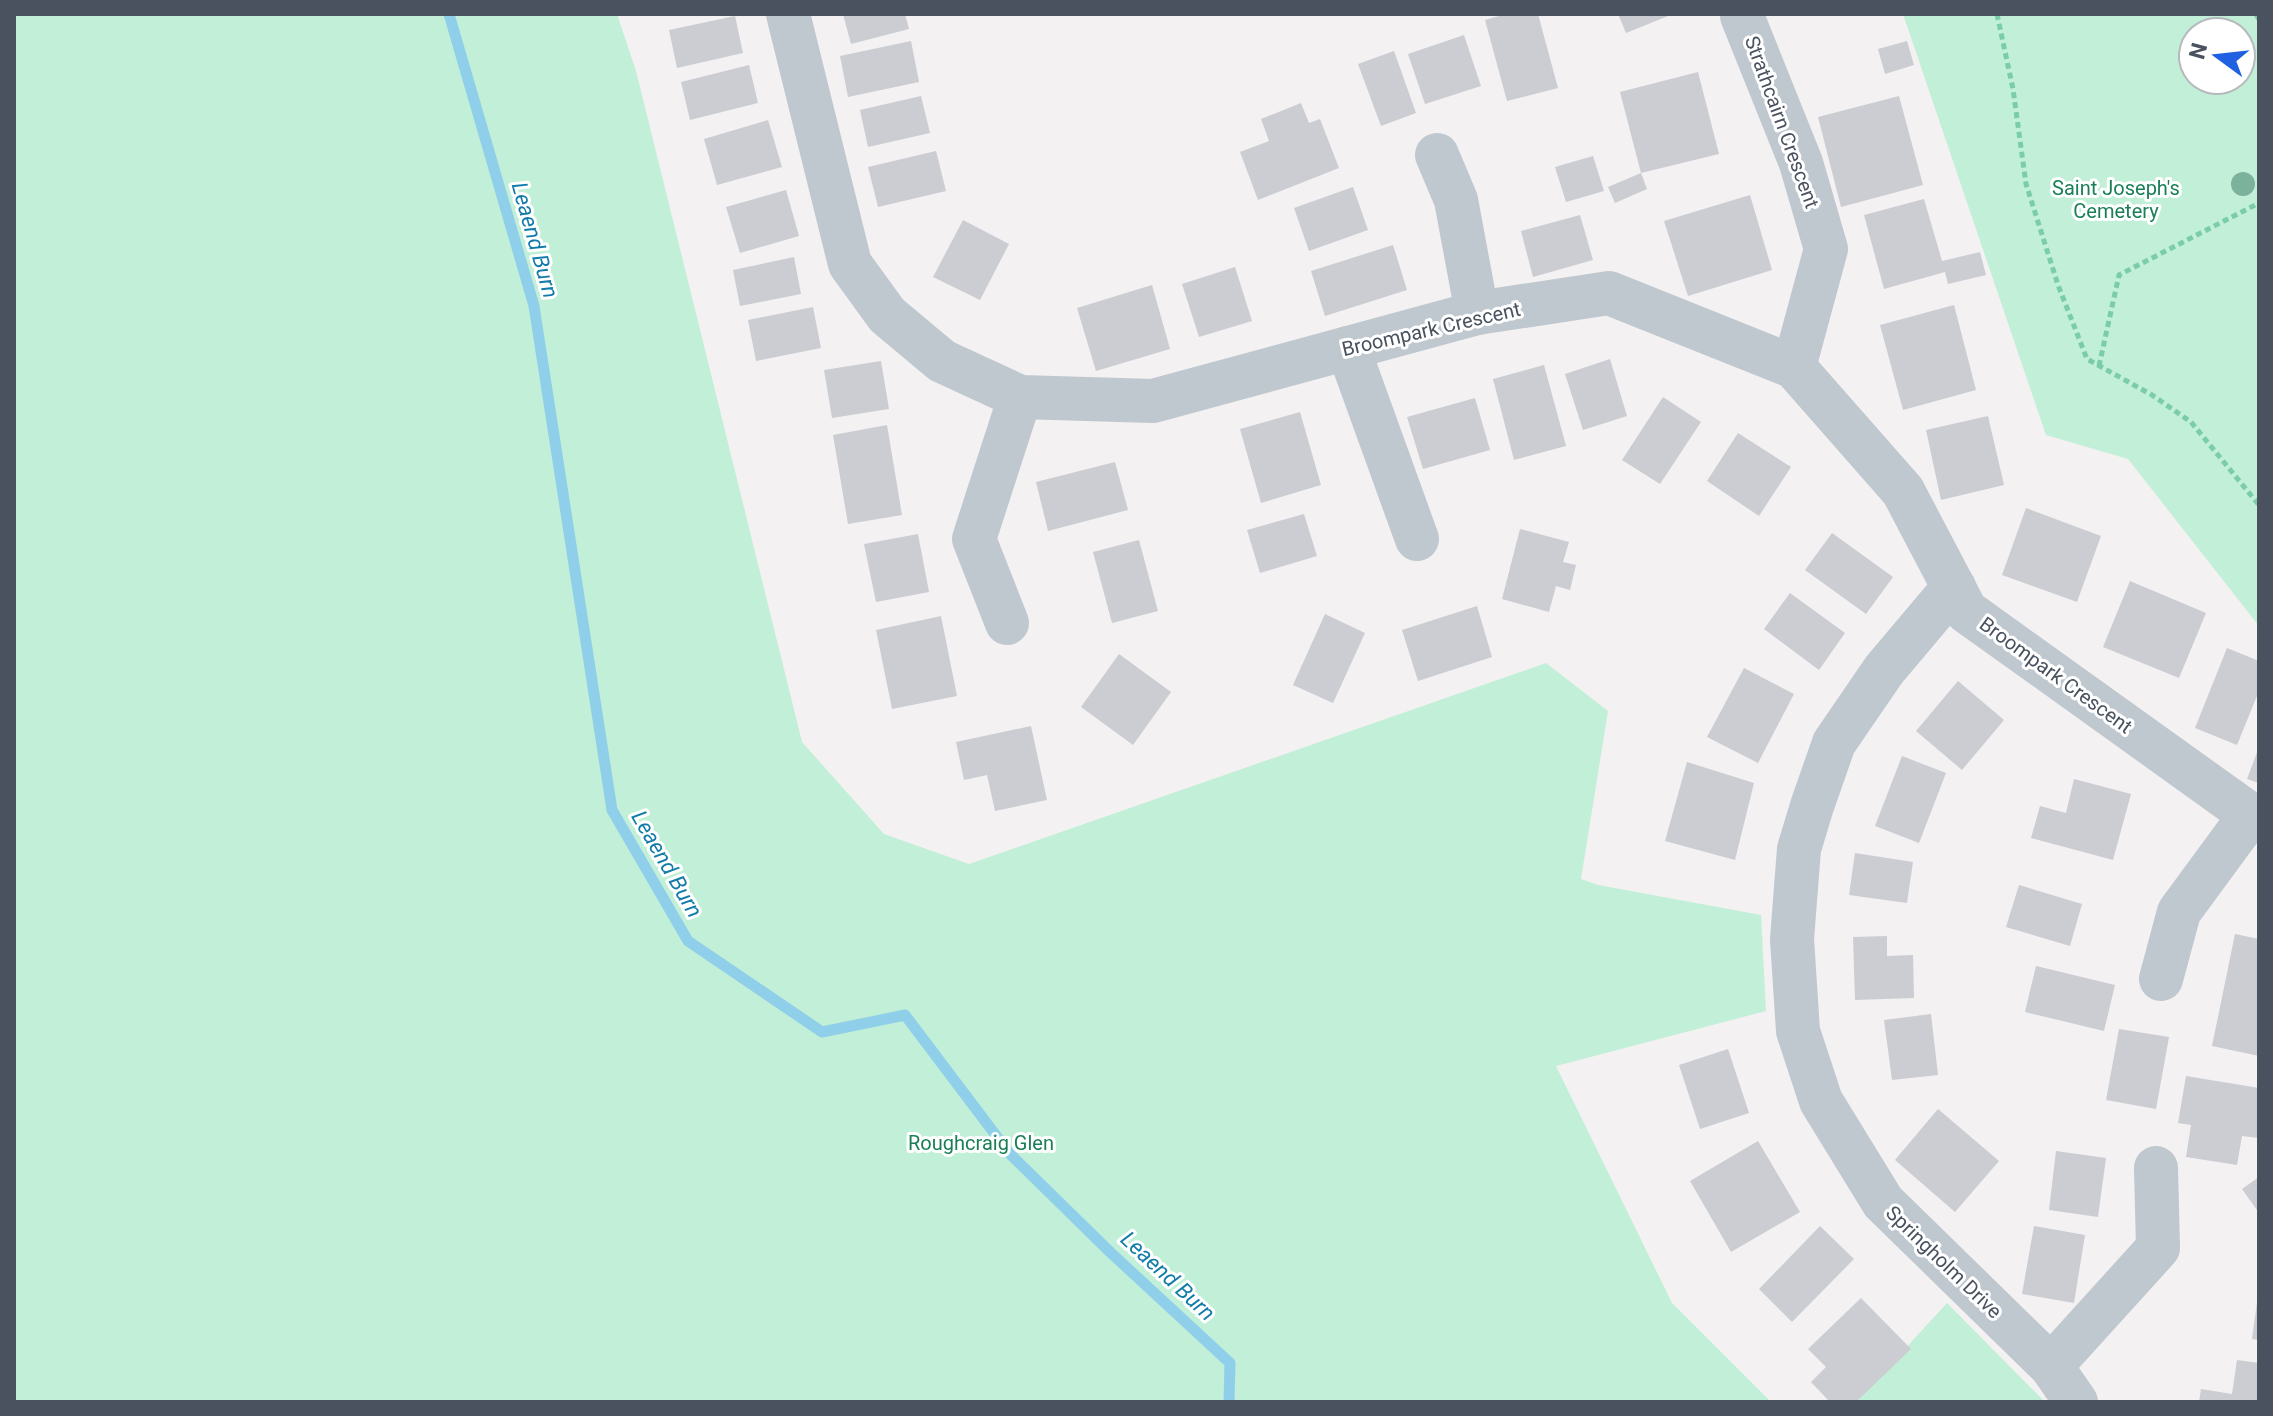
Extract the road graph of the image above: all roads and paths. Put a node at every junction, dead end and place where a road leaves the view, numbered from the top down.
1 (788, 14) edge
2 (1997, 14) edge
3 (2256, 14) edge
4 (1742, 16) dead end
5 (2259, 20) edge
6 (1437, 155) dead end
7 (2259, 203) edge
8 (1477, 313) junction
9 (1348, 348) junction
10 (2099, 366) junction
11 (1794, 367) junction
12 (1020, 397) junction
13 (2259, 505) edge
14 (1417, 539) dead end
15 (1954, 587) junction
16 (1007, 623) dead end
17 (2255, 817) edge
18 (2161, 979) dead end
19 (2156, 1168) dead end
20 (2051, 1366) junction
21 (2076, 1402) edge

1 - 12 street, Broompark Crescent
2 - 10 path
3 - 5 path
4 - 11 street, Strathcairn Crescent
6 - 8 street
7 - 10 path
8 - 9 street, Broompark Crescent
8 - 11 street, Broompark Crescent
9 - 12 street, Broompark Crescent
9 - 14 street
10 - 13 path
11 - 15 street, Broompark Crescent
12 - 16 street
15 - 17 street, Broompark Crescent
15 - 20 street, Springholm Drive
17 - 18 street
19 - 20 street
20 - 21 street, Springholm Drive

